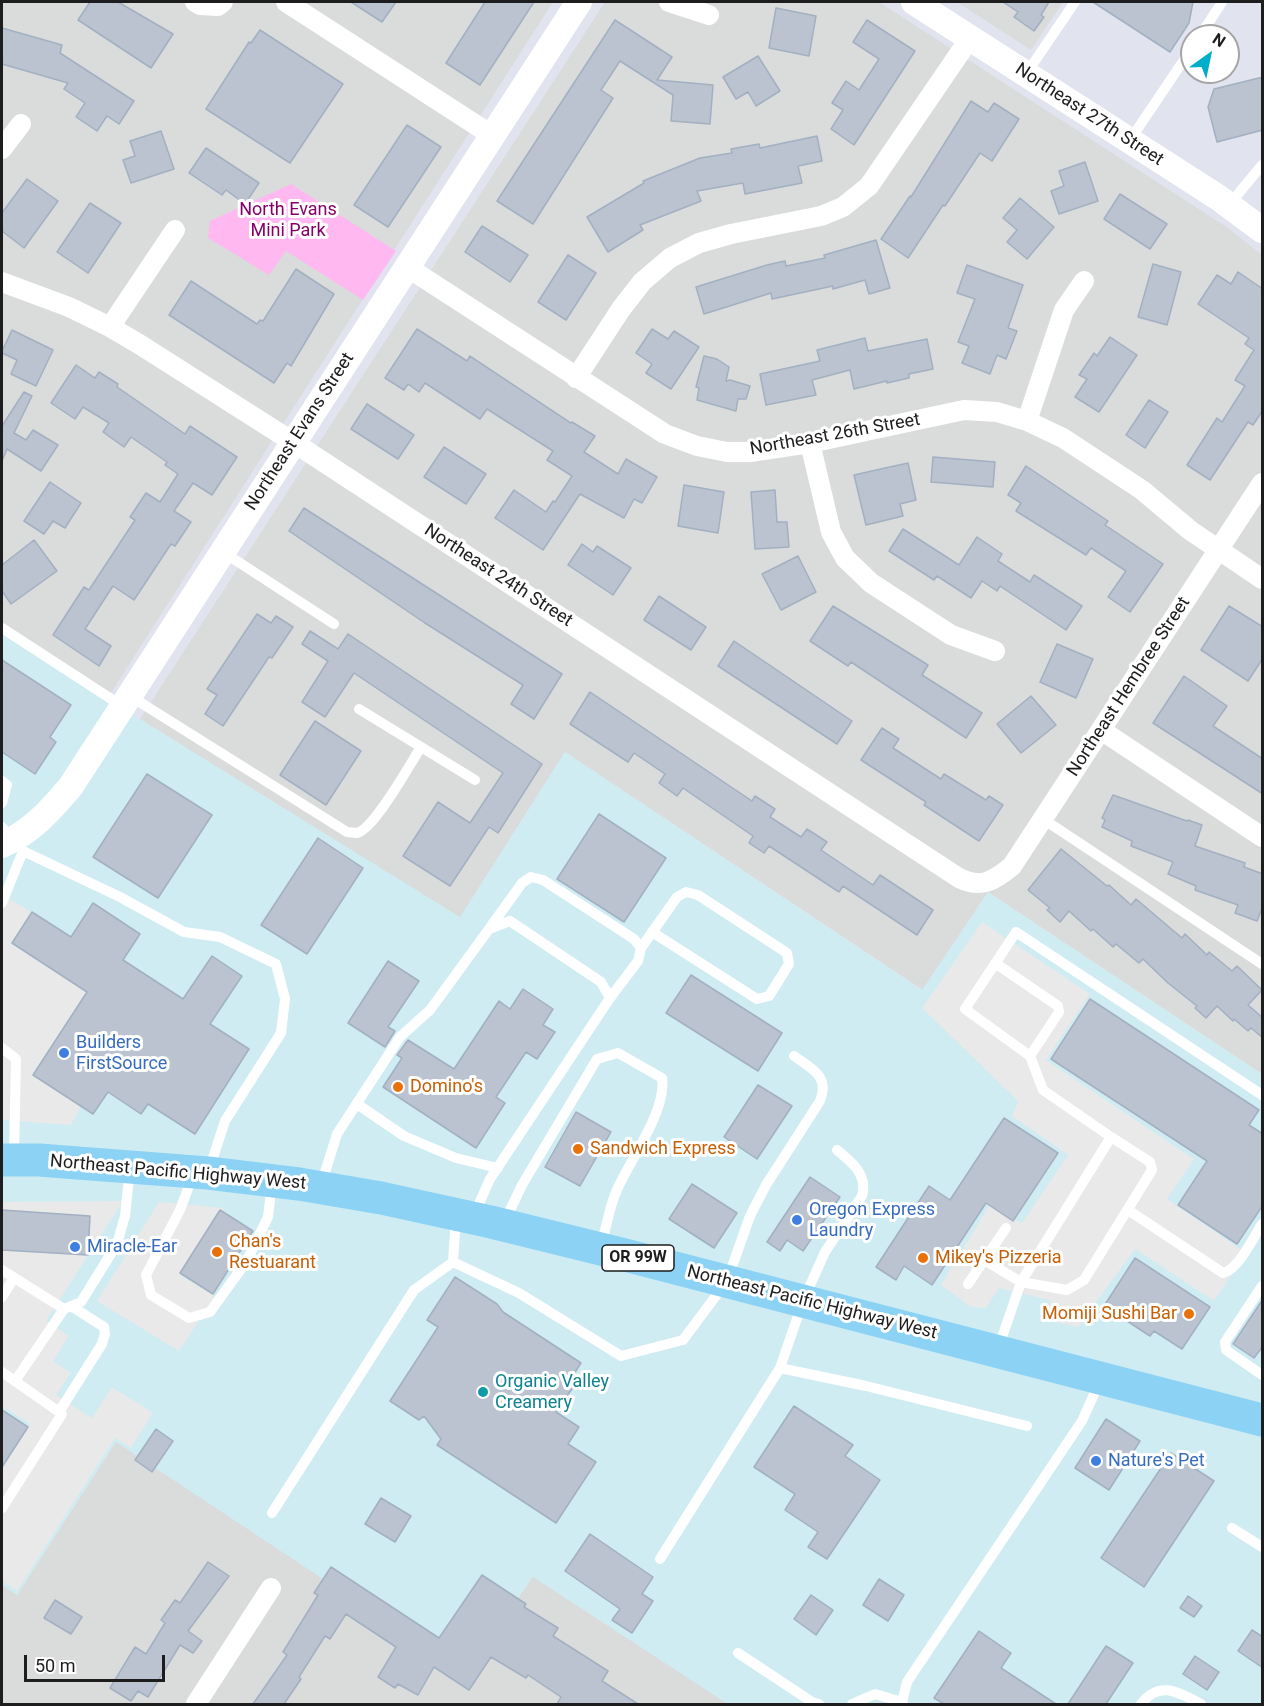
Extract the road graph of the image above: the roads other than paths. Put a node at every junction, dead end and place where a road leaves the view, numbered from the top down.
1 (195, 2) edge
2 (223, 2) edge
3 (286, 2) edge
4 (579, 2) edge
5 (669, 2) edge
6 (914, 2) edge
7 (1075, 2) edge
8 (1222, 2) edge
9 (710, 15) dead end
10 (1208, 24) edge
11 (970, 38) junction
12 (1180, 66) edge
13 (1026, 74) junction
14 (21, 124) dead end
15 (493, 136) junction
16 (1129, 141) junction
17 (2, 149) edge
18 (1263, 165) edge
19 (1229, 205) junction
20 (175, 230) dead end
21 (1263, 230) edge
22 (407, 267) junction
23 (1084, 281) dead end
24 (2, 282) edge
25 (110, 327) junction
26 (576, 378) junction
27 (1027, 421) junction
28 (293, 442) junction
29 (810, 443) junction
30 (1263, 483) edge
31 (1219, 550) junction
32 (222, 551) junction
33 (1263, 579) edge
34 (334, 624) dead end
35 (2, 628) edge
36 (995, 651) dead end
37 (126, 701) junction
38 (359, 709) dead end
39 (1101, 730) junction
40 (421, 747) junction
41 (475, 780) dead end
42 (2, 781) edge
43 (2, 803) edge
44 (1042, 819) junction
45 (1263, 837) edge
46 (10, 841) edge
47 (986, 882) joint
48 (2, 903) edge
49 (489, 929) junction
50 (652, 932) junction
51 (641, 948) junction
52 (995, 963) junction
53 (1263, 964) edge
54 (609, 998) junction
55 (2, 1048) edge
56 (794, 1056) dead end
57 (1030, 1056) junction
58 (1263, 1095) edge
59 (357, 1104) junction
60 (1111, 1137) junction
61 (837, 1150) dead end
62 (8, 1160) edge
63 (130, 1168) junction
64 (498, 1168) junction
65 (201, 1172) junction
66 (272, 1181) junction
67 (320, 1187) junction
68 (1128, 1210) junction
69 (477, 1219) junction
70 (1263, 1224) edge
71 (1006, 1228) dead end
72 (601, 1249) junction
73 (984, 1260) junction
74 (453, 1262) junction
75 (2, 1270) edge
76 (14, 1278) junction
77 (727, 1281) junction
78 (1021, 1282) junction
79 (968, 1284) dead end
80 (1263, 1286) edge
81 (2, 1297) edge
82 (803, 1301) junction
83 (67, 1307) junction
84 (998, 1351) junction
85 (780, 1368) junction
86 (2, 1372) edge
87 (1263, 1374) edge
88 (1101, 1378) junction
89 (15, 1381) junction
90 (59, 1412) junction
91 (1263, 1420) edge
92 (1027, 1426) dead end
93 (2, 1508) edge
94 (272, 1513) dead end
95 (1232, 1528) dead end
96 (1263, 1547) edge
97 (660, 1559) dead end
98 (271, 1588) dead end
99 (738, 1653) dead end
100 (903, 1703) edge
101 (195, 1704) edge
102 (819, 1704) edge
103 (852, 1704) edge
104 (1141, 1704) edge
105 (1201, 1704) edge

1 - 2 street
3 - 15 street
4 - 15 street, Northeast Evans Street
5 - 9 street
6 - 11 street, Northeast 27th Street
7 - 13 lane
8 - 10 lane
11 - 13 street, Northeast 27th Street
11 - 26 street
12 - 16 lane
13 - 16 street, Northeast 27th Street
14 - 17 street
15 - 22 street, Northeast Evans Street
16 - 19 street, Northeast 27th Street
18 - 19 lane
19 - 21 street, Northeast 27th Street
20 - 25 street
22 - 26 street, Northeast 26th Street
22 - 28 street, Northeast Evans Street
23 - 27 street
24 - 25 street, Northeast 24th Street
25 - 28 street, Northeast 24th Street
26 - 29 street, Northeast 26th Street
27 - 29 street, Northeast 26th Street
27 - 31 street, Northeast 26th Street
28 - 32 street, Northeast Evans Street
28 - 47 street, Northeast 24th Street
29 - 36 street
30 - 31 street, Northeast Hembree Street
31 - 33 street, Northeast 26th Street
31 - 39 street, Northeast Hembree Street
32 - 34 lane
32 - 37 street, Northeast Evans Street
35 - 37 lane
37 - 40 lane
37 - 46 street, Northeast Evans Street
38 - 40 lane
39 - 44 street, Northeast Hembree Street
39 - 45 street
40 - 41 lane
42 - 43 lane
44 - 47 street, Northeast Hembree Street
44 - 53 lane
46 - 48 lane
46 - 65 lane
49 - 51 lane
49 - 54 lane
49 - 59 lane
50 - 50 lane
50 - 51 lane
51 - 54 lane
52 - 57 lane
52 - 57 lane
52 - 58 lane
54 - 64 lane
55 - 62 lane
56 - 77 lane
57 - 60 lane
59 - 64 lane
59 - 67 lane
60 - 68 lane
60 - 78 lane
61 - 82 lane
62 - 63 highway, Northeast Pacific Highway West / OR 99W
63 - 65 highway, Northeast Pacific Highway West / OR 99W
63 - 83 lane
64 - 69 lane
65 - 66 highway, Northeast Pacific Highway West / OR 99W
65 - 66 lane
66 - 67 highway, Northeast Pacific Highway West / OR 99W
67 - 69 highway, Northeast Pacific Highway West / OR 99W
68 - 70 lane
68 - 78 lane
69 - 72 highway, Northeast Pacific Highway West / OR 99W
69 - 72 lane
69 - 74 lane
71 - 73 lane
72 - 77 highway, Northeast Pacific Highway West / OR 99W
73 - 78 lane
73 - 79 lane
74 - 77 lane
74 - 94 lane
75 - 76 lane
76 - 81 lane
76 - 83 lane
77 - 82 highway, Northeast Pacific Highway West / OR 99W
78 - 84 lane
80 - 87 lane
82 - 84 highway, Northeast Pacific Highway West / OR 99W
82 - 85 lane
83 - 89 lane
83 - 90 lane
84 - 88 highway, Northeast Pacific Highway West / OR 99W
85 - 92 lane
85 - 97 lane
86 - 89 lane
88 - 91 highway, Northeast Pacific Highway West / OR 99W
88 - 100 lane
89 - 90 lane
90 - 93 lane
95 - 96 lane
98 - 101 street
99 - 102 lane
100 - 103 lane
104 - 105 lane

